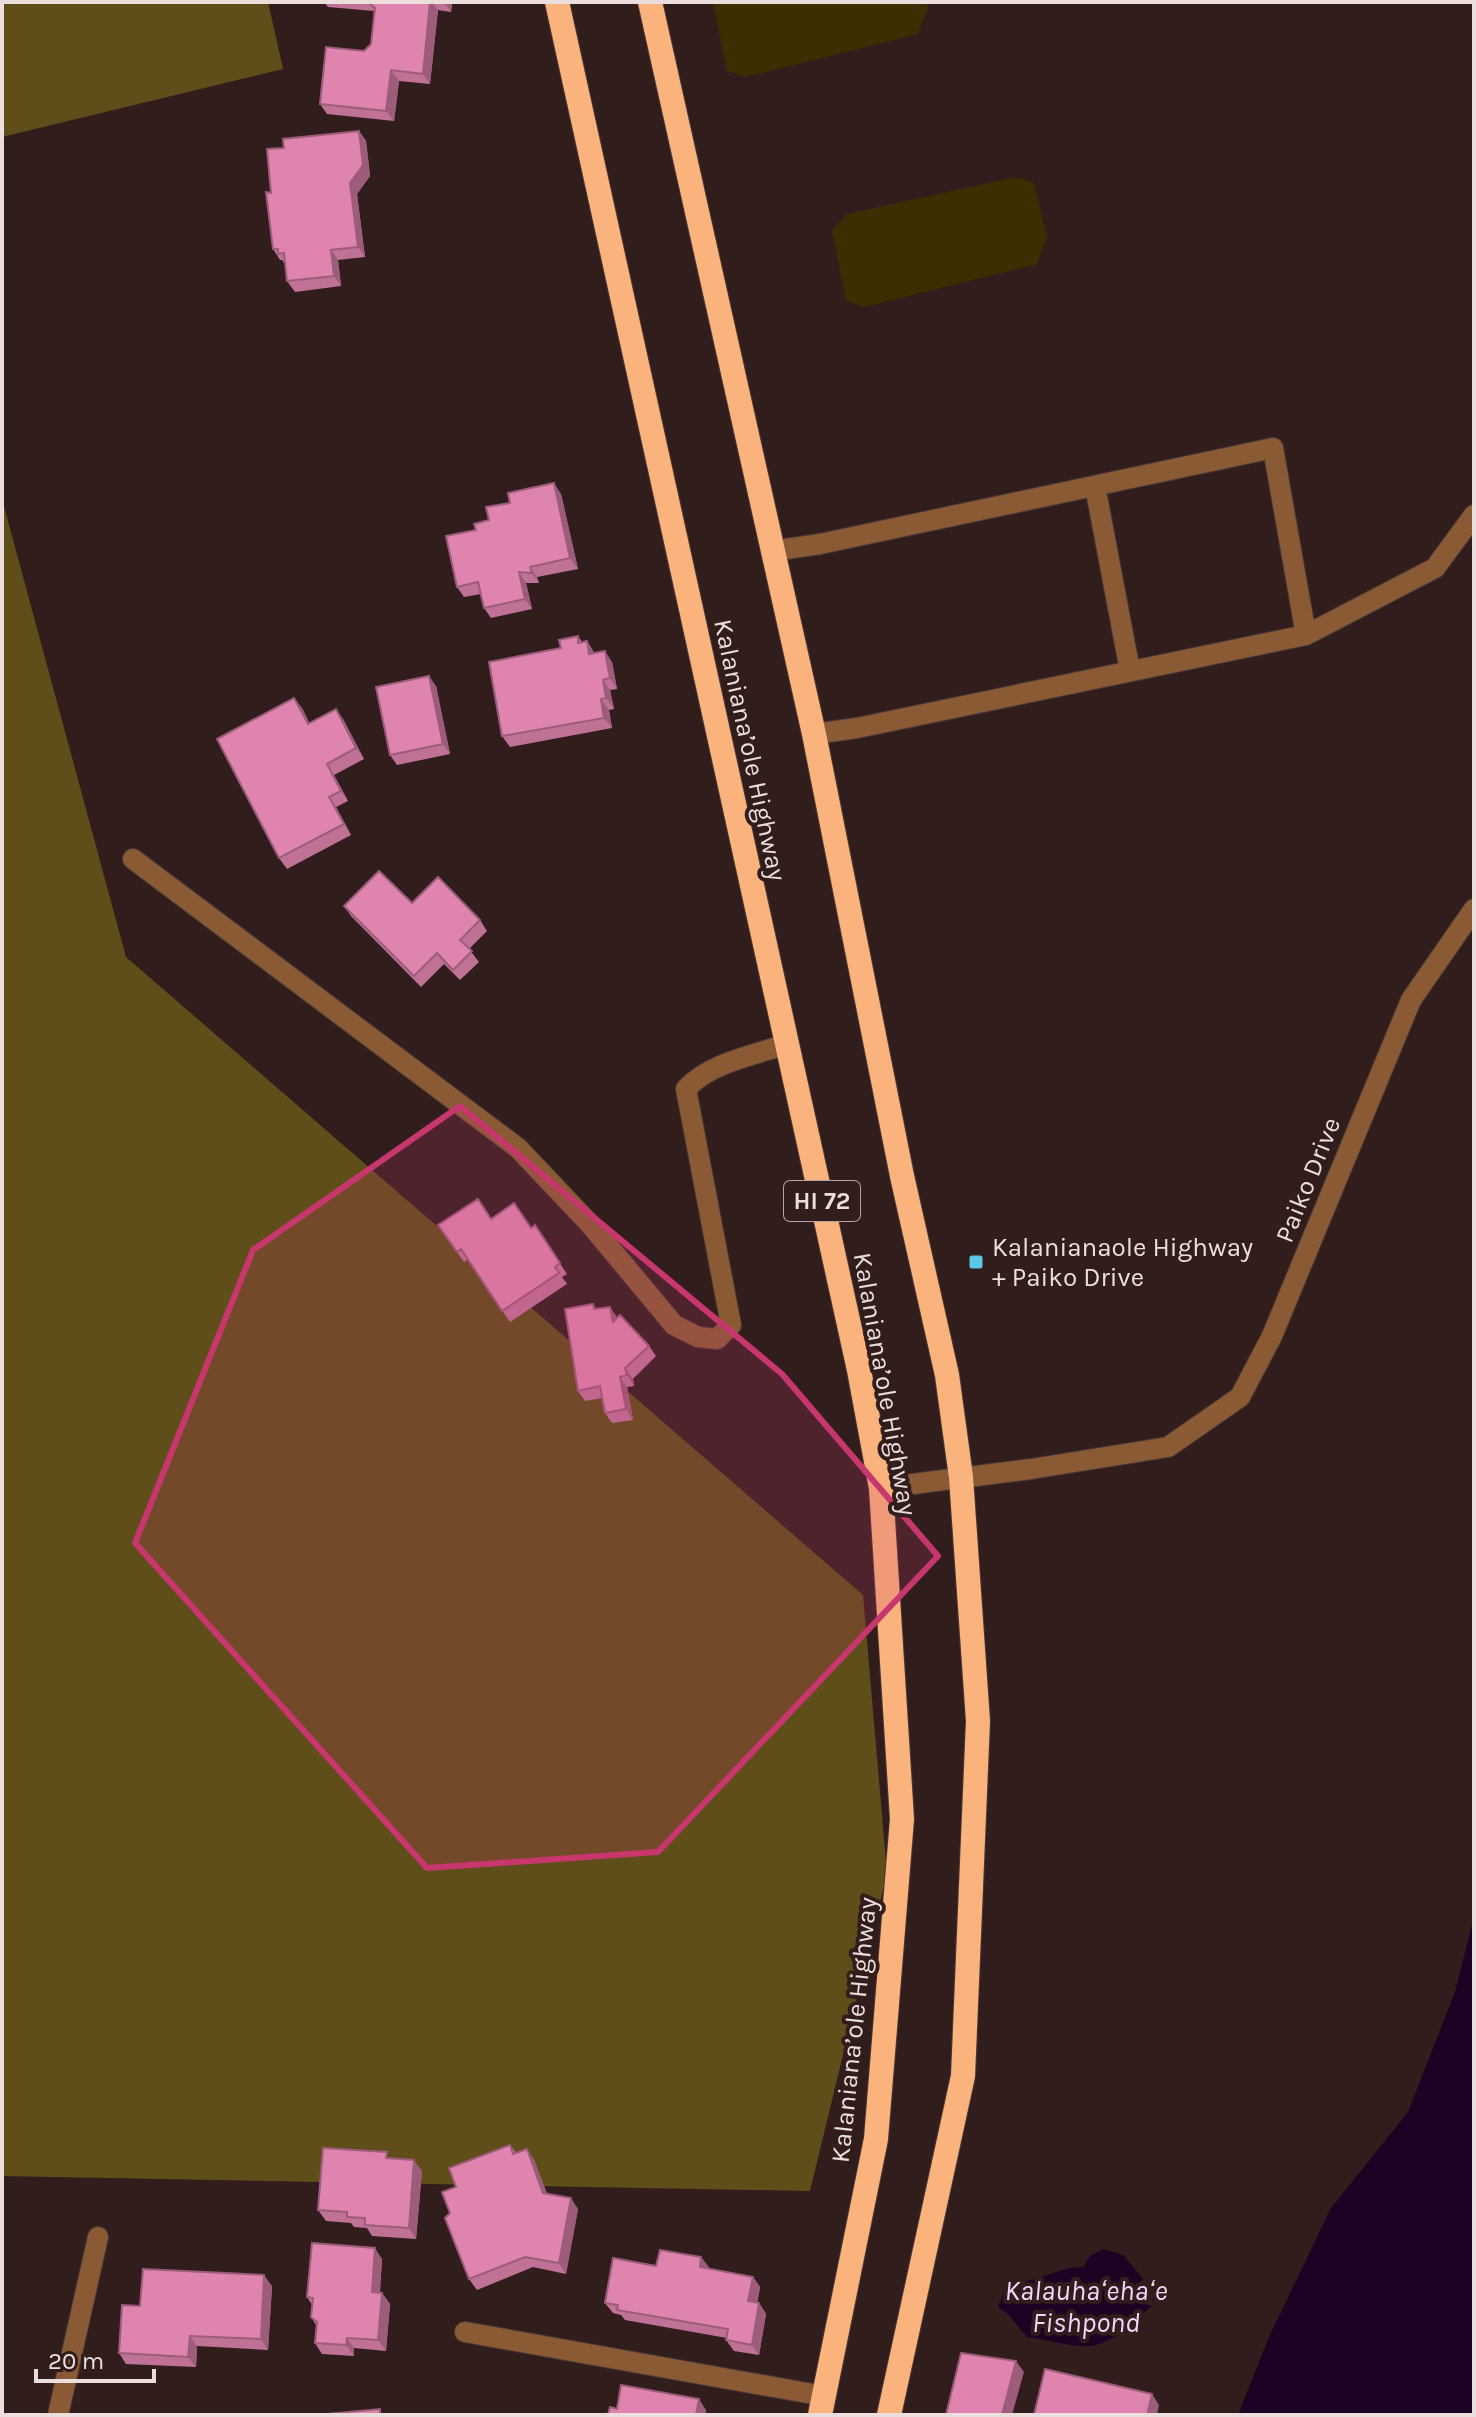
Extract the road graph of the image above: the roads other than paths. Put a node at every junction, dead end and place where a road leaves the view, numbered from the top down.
1 (557, 2) edge
2 (650, 2) edge
3 (1095, 486) junction
4 (1474, 515) edge
5 (772, 551) junction
6 (1306, 635) junction
7 (1130, 671) junction
8 (814, 734) junction
9 (133, 859) dead end
10 (1474, 909) edge
11 (787, 1044) junction
12 (961, 1477) junction
13 (881, 1488) junction
14 (98, 2237) dead end
15 (465, 2332) dead end
16 (822, 2406) edge
17 (58, 2415) edge
18 (889, 2415) edge

1 - 11 highway, Kalaniana’ole Highway / HI 72
2 - 5 highway
3 - 5 street
3 - 6 street
3 - 7 street
4 - 6 street
5 - 8 highway
6 - 7 street
7 - 8 street
8 - 12 highway
9 - 11 street
10 - 12 street, Paiko Drive
11 - 13 highway, Kalaniana’ole Highway / HI 72
12 - 13 street, Paiko Drive
12 - 18 highway
13 - 16 highway, Kalaniana’ole Highway / HI 72
14 - 17 street
15 - 16 street

